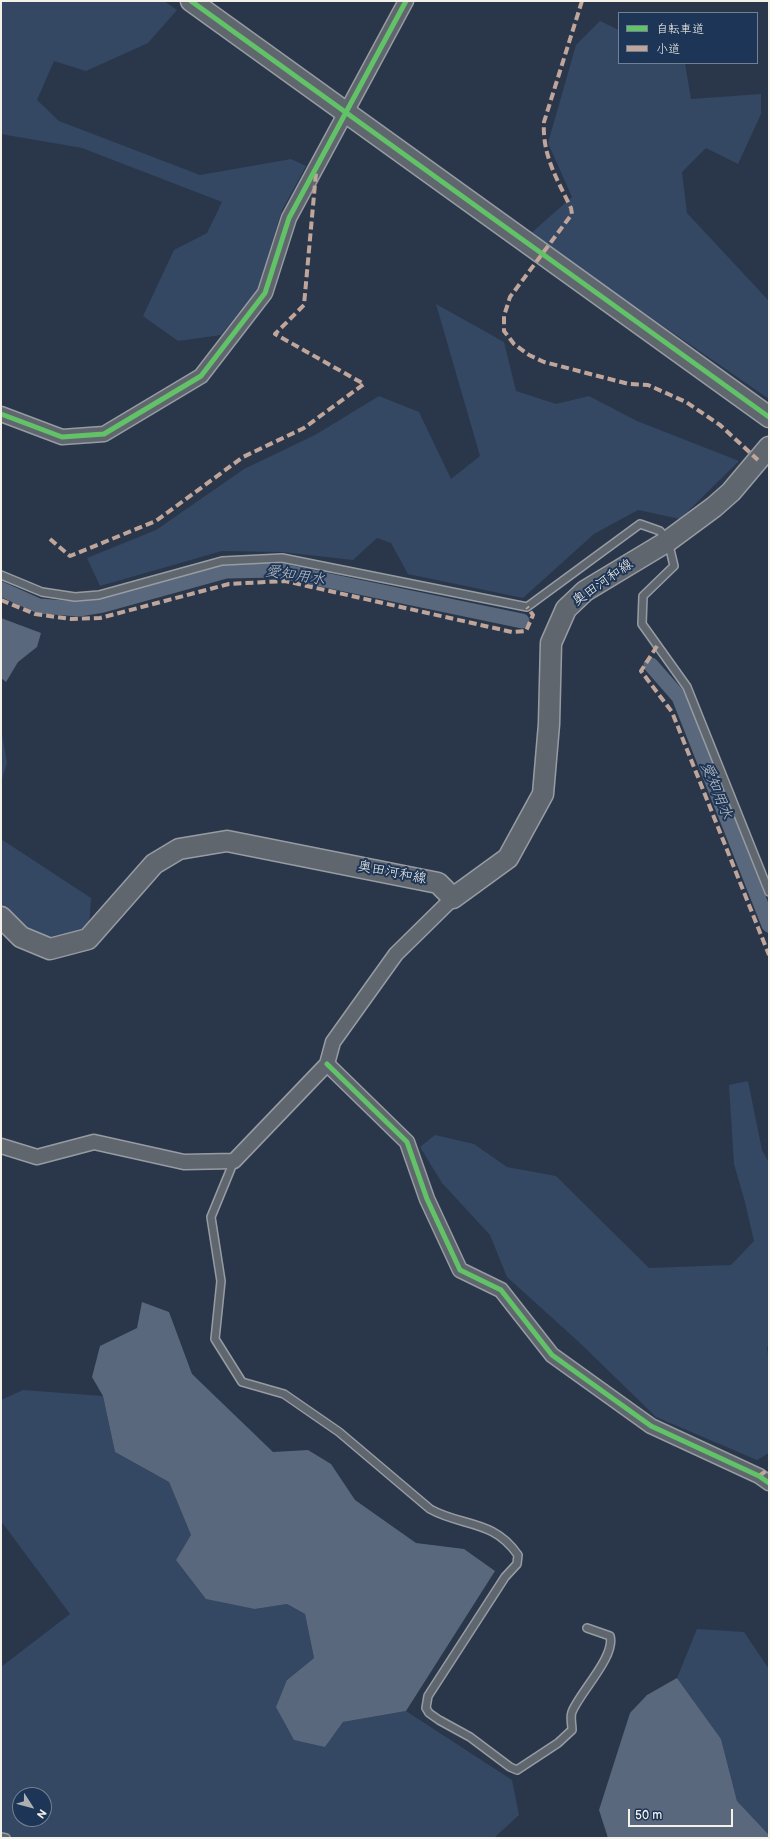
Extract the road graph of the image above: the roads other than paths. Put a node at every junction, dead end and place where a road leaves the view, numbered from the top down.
1 (191, 1) edge
2 (406, 1) edge
3 (345, 112) junction
4 (1, 414) edge
5 (769, 418) edge
6 (769, 447) edge
7 (668, 541) junction
8 (1, 575) edge
9 (769, 892) edge
10 (453, 898) junction
11 (1, 917) edge
12 (327, 1064) junction
13 (1, 1146) edge
14 (234, 1161) junction
15 (769, 1483) edge
16 (587, 1628) dead end
17 (1, 1837) edge
18 (6, 1838) edge

1 - 3 main road
2 - 3 street
3 - 4 street
3 - 5 main road
6 - 7 main road, 奥田河和線
7 - 8 lane
7 - 9 lane
7 - 10 main road, 奥田河和線
10 - 11 main road, 奥田河和線
10 - 12 street
12 - 14 street
12 - 15 street
13 - 14 street
14 - 16 lane
17 - 18 lane

